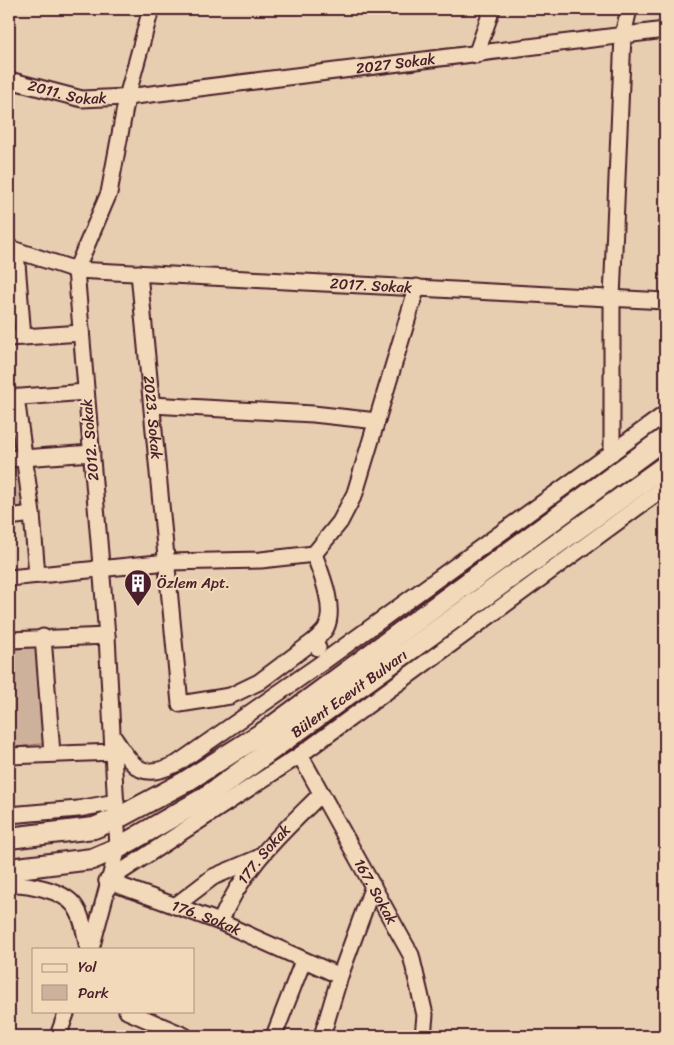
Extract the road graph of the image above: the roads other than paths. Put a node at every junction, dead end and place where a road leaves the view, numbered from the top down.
1 (151, 9) edge
2 (492, 9) edge
3 (629, 9) edge
4 (665, 30) edge
5 (623, 35) junction
6 (476, 55) junction
7 (9, 80) edge
8 (127, 97) junction
9 (13, 249) edge
10 (76, 270) junction
11 (139, 273) junction
12 (417, 288) junction
13 (612, 298) junction
14 (665, 301) edge
15 (80, 333) junction
16 (16, 337) edge
17 (86, 392) junction
18 (12, 398) edge
19 (152, 404) junction
20 (665, 414) edge
21 (377, 421) junction
22 (665, 438) edge
23 (92, 453) junction
24 (612, 454) junction
25 (24, 458) junction
26 (9, 459) edge
27 (665, 466) edge
28 (665, 487) edge
29 (32, 514) junction
30 (9, 517) edge
31 (314, 554) junction
32 (168, 562) junction
33 (102, 569) junction
34 (37, 575) junction
35 (9, 578) edge
36 (107, 636) junction
37 (43, 637) junction
38 (9, 640) edge
39 (315, 640) junction
40 (323, 662) junction
41 (114, 745) junction
42 (52, 753) junction
43 (300, 755) junction
44 (9, 756) edge
45 (321, 794) junction
46 (116, 811) junction
47 (9, 815) edge
48 (9, 838) edge
49 (118, 848) junction
50 (258, 858) junction
51 (12, 876) edge
52 (107, 881) junction
53 (372, 886) junction
54 (175, 906) junction
55 (220, 922) junction
56 (90, 948) edge
57 (90, 948) edge
58 (303, 961) junction
59 (340, 976) junction
60 (67, 1012) edge
61 (129, 1012) edge
62 (58, 1036) edge
63 (185, 1036) edge
64 (274, 1036) edge
65 (322, 1036) edge
66 (423, 1036) edge

1 - 8 street, 2012. Sokak
2 - 6 street
3 - 5 street
4 - 5 street, 2027 Sokak
5 - 6 street, 2027 Sokak
5 - 13 street
6 - 8 street, 2027 Sokak
7 - 8 street, 2011. Sokak
8 - 10 street, 2012. Sokak
9 - 10 street, 2017. Sokak
9 - 16 street
10 - 11 street, 2017. Sokak
10 - 15 street, 2012. Sokak
11 - 12 street, 2017. Sokak
11 - 19 street, 2023. Sokak
12 - 13 street, 2017. Sokak
12 - 21 street
13 - 14 street, 2017. Sokak
13 - 24 street
15 - 16 street
15 - 17 street, 2012. Sokak
17 - 18 street
17 - 23 street, 2012. Sokak
18 - 25 street
19 - 21 street
19 - 32 street, 2023. Sokak
20 - 24 street
21 - 31 street
22 - 46 main road, Bülent Ecevit Bulvarı
23 - 25 street
23 - 33 street, 2012. Sokak
24 - 40 street
25 - 26 street
25 - 29 street
27 - 49 main road, Bülent Ecevit Bulvarı
28 - 43 street
29 - 30 street
29 - 34 street
31 - 32 street
31 - 39 street
32 - 33 street
32 - 39 street, 2023. Sokak
33 - 34 street
33 - 36 street, 2012. Sokak
34 - 35 street
36 - 37 street
36 - 41 street, 2012. Sokak
37 - 38 street
37 - 42 street
39 - 40 street
40 - 41 street
41 - 42 street
41 - 46 street, 2012. Sokak
42 - 44 street
43 - 45 street, 167. Sokak
43 - 52 street
45 - 50 street, 177. Sokak
45 - 53 street, 167. Sokak
46 - 47 street
46 - 48 main road, Bülent Ecevit Bulvarı
46 - 49 street, 2012. Sokak
49 - 51 main road, Bülent Ecevit Bulvarı
49 - 52 street, 2012. Sokak
50 - 54 street
50 - 55 street, 177. Sokak
51 - 57 street
52 - 54 street, 176. Sokak
52 - 56 street, 2012. Sokak
53 - 59 street
53 - 66 street, 167. Sokak
54 - 55 street, 176. Sokak
55 - 58 street, 176. Sokak
58 - 59 street, 176. Sokak
58 - 64 street
59 - 65 street
60 - 62 street
61 - 63 street

